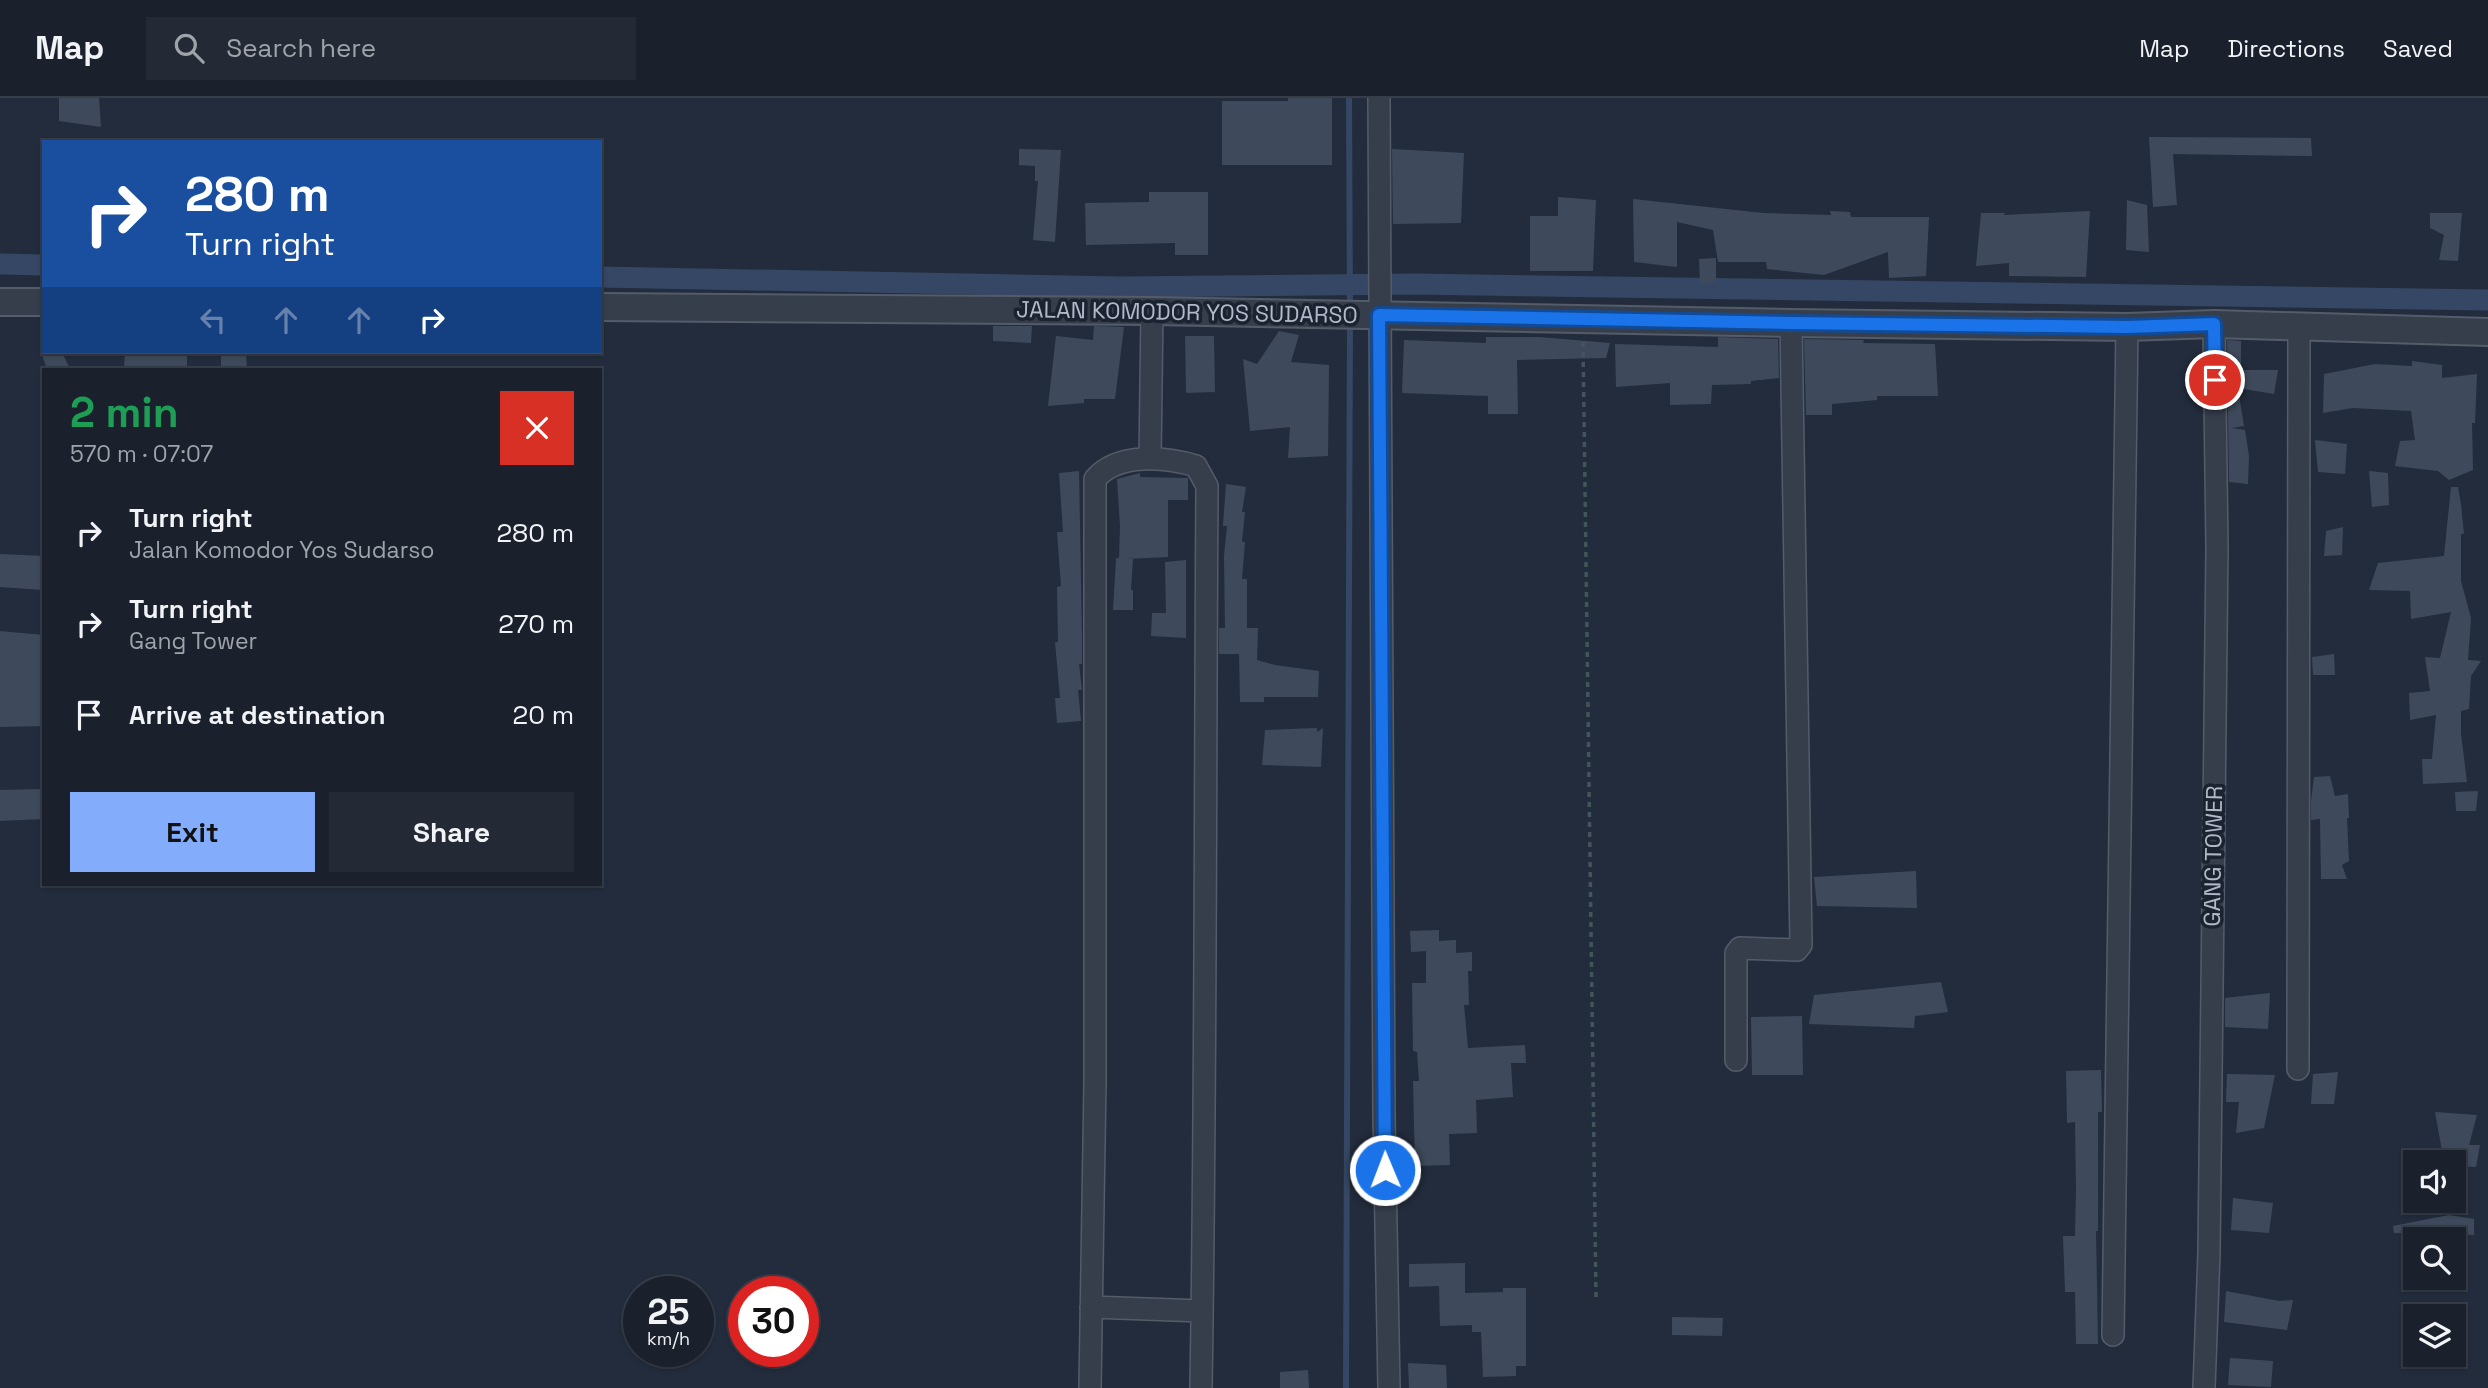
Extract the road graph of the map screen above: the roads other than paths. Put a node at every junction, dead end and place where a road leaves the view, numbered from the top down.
1 (1379, 98) edge
2 (0, 302) edge
3 (42, 302) edge
4 (602, 307) edge
5 (1377, 310) junction
6 (1152, 311) junction
7 (1791, 323) junction
8 (2214, 324) junction
9 (2299, 326) junction
10 (2127, 327) junction
11 (2485, 331) edge
12 (1150, 458) junction
13 (1736, 1060) dead end
14 (2298, 1069) dead end
15 (1091, 1307) junction
16 (1202, 1311) junction
17 (2113, 1335) dead end
18 (1090, 1388) edge
19 (1201, 1388) edge
20 (1389, 1388) edge
21 (2204, 1388) edge

1 - 5 street
2 - 3 street
4 - 6 street, JALAN KOMODOR YOS SUDARSO
5 - 6 street, JALAN KOMODOR YOS SUDARSO
5 - 7 street, JALAN KOMODOR YOS SUDARSO
5 - 20 street
6 - 12 street
7 - 10 street, JALAN KOMODOR YOS SUDARSO
7 - 13 street
8 - 9 street, JALAN KOMODOR YOS SUDARSO
8 - 10 street, JALAN KOMODOR YOS SUDARSO
8 - 21 street, GANG TOWER
9 - 11 street, JALAN KOMODOR YOS SUDARSO
9 - 14 street
10 - 17 street
12 - 15 street
12 - 16 street
15 - 16 street
15 - 18 street
16 - 19 street

